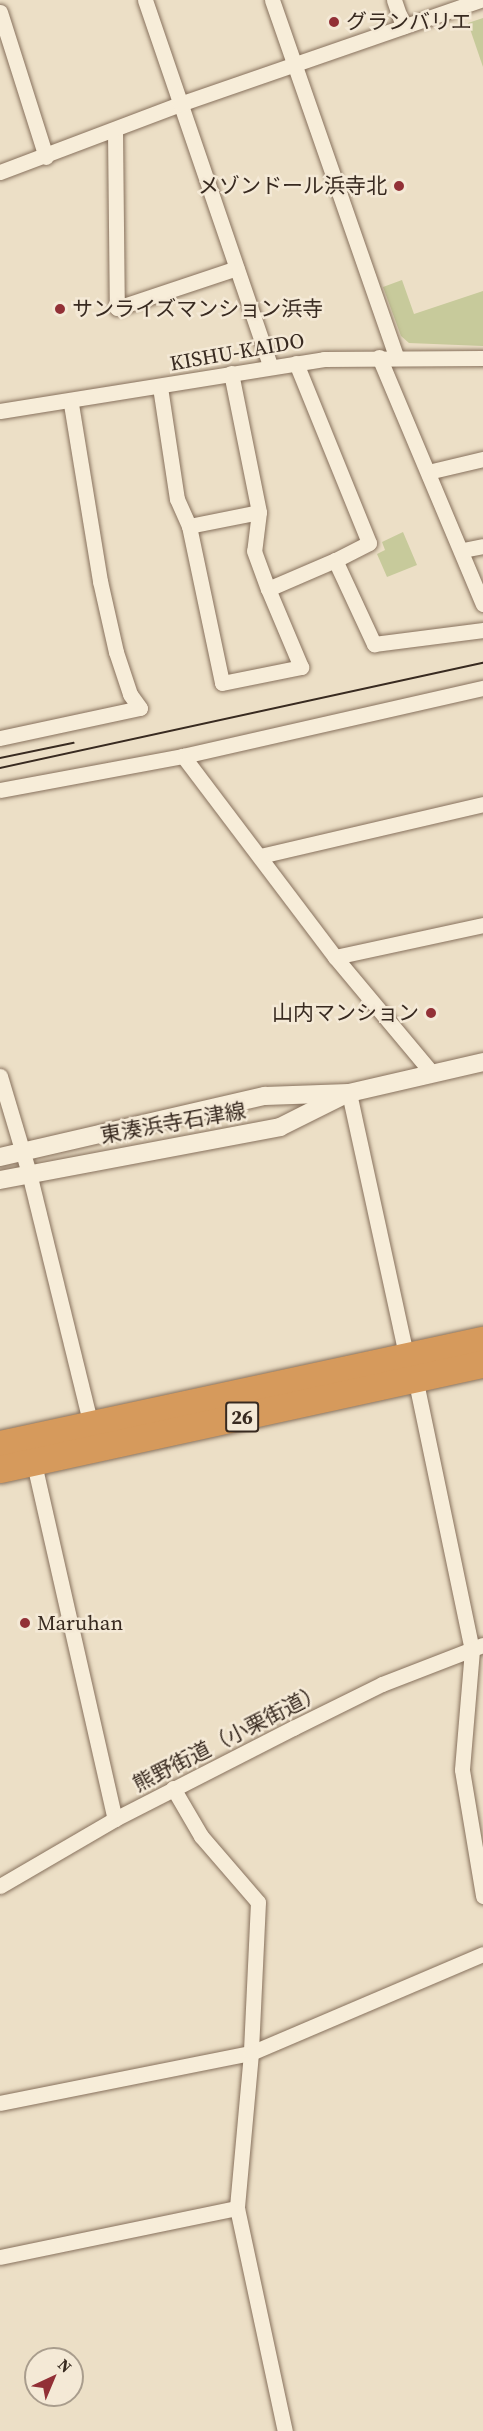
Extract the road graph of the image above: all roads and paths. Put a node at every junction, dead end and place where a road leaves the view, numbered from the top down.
1 (145, 0) edge
2 (272, 0) edge
3 (394, 0) edge
4 (480, 0) edge
5 (0, 12) edge
6 (403, 26) junction
7 (294, 64) junction
8 (180, 104) junction
9 (115, 131) junction
10 (46, 157) junction
11 (0, 172) edge
12 (237, 268) junction
13 (396, 356) junction
14 (379, 357) junction
15 (483, 358) edge
16 (296, 363) junction
17 (271, 367) junction
18 (231, 373) junction
19 (160, 387) junction
20 (71, 403) junction
21 (0, 411) edge
22 (483, 459) edge
23 (428, 472) junction
24 (259, 512) junction
25 (189, 526) junction
26 (483, 546) edge
27 (463, 550) junction
28 (335, 560) junction
29 (268, 590) junction
30 (483, 603) edge
31 (483, 630) edge
32 (483, 688) edge
33 (0, 738) edge
34 (183, 756) junction
35 (0, 790) edge
36 (483, 804) edge
37 (260, 856) junction
38 (483, 925) edge
39 (335, 957) junction
40 (483, 1062) edge
41 (432, 1073) junction
42 (0, 1076) edge
43 (349, 1093) junction
44 (24, 1152) junction
45 (0, 1157) edge
46 (29, 1173) junction
47 (0, 1180) edge
48 (483, 1340) edge
49 (404, 1346) dead end
50 (483, 1364) edge
51 (417, 1387) dead end
52 (89, 1418) dead end
53 (0, 1444) edge
54 (35, 1468) dead end
55 (0, 1469) edge
56 (478, 1647) edge
57 (173, 1788) junction
58 (115, 1819) junction
59 (0, 1886) edge
60 (483, 1896) edge
61 (483, 1954) edge
62 (251, 2053) junction
63 (0, 2103) edge
64 (237, 2208) junction
65 (0, 2257) edge
66 (285, 2431) edge

1 - 8 street
2 - 7 street
3 - 6 street
4 - 6 street
5 - 10 street
6 - 7 street
7 - 8 street
7 - 13 street
8 - 9 street
8 - 12 street
9 - 10 street
9 - 12 street
10 - 11 street
12 - 17 street
13 - 14 street, KISHU-KAIDO
13 - 15 street, KISHU-KAIDO
14 - 16 street, KISHU-KAIDO
14 - 23 street
16 - 17 street, KISHU-KAIDO
16 - 28 street
17 - 18 street, KISHU-KAIDO
18 - 19 street, KISHU-KAIDO
18 - 24 street
19 - 20 street, KISHU-KAIDO
19 - 25 street
20 - 21 street, KISHU-KAIDO
20 - 33 street
22 - 23 street
23 - 27 street
24 - 25 street
24 - 29 street
25 - 29 street
26 - 27 street
27 - 30 street
28 - 29 street
28 - 31 street
32 - 34 street
34 - 35 street
34 - 37 street
36 - 37 street
37 - 39 street
38 - 39 street
39 - 41 street
40 - 41 street, 東湊浜寺石津線
41 - 43 street, 東湊浜寺石津線
42 - 44 street
43 - 44 street, 東湊浜寺石津線
43 - 46 street, 東湊浜寺石津線
43 - 49 street
44 - 45 street, 東湊浜寺石津線
44 - 46 street
46 - 47 street, 東湊浜寺石津線
46 - 52 street
48 - 53 highway, 26
50 - 55 highway, 26
51 - 56 street
54 - 58 street
56 - 57 street, 熊野街道（小栗街道）
56 - 60 street
57 - 58 street, 熊野街道（小栗街道）
57 - 62 street
58 - 59 street, 熊野街道（小栗街道）
61 - 62 street
62 - 63 street
62 - 64 street
64 - 65 street
64 - 66 street

